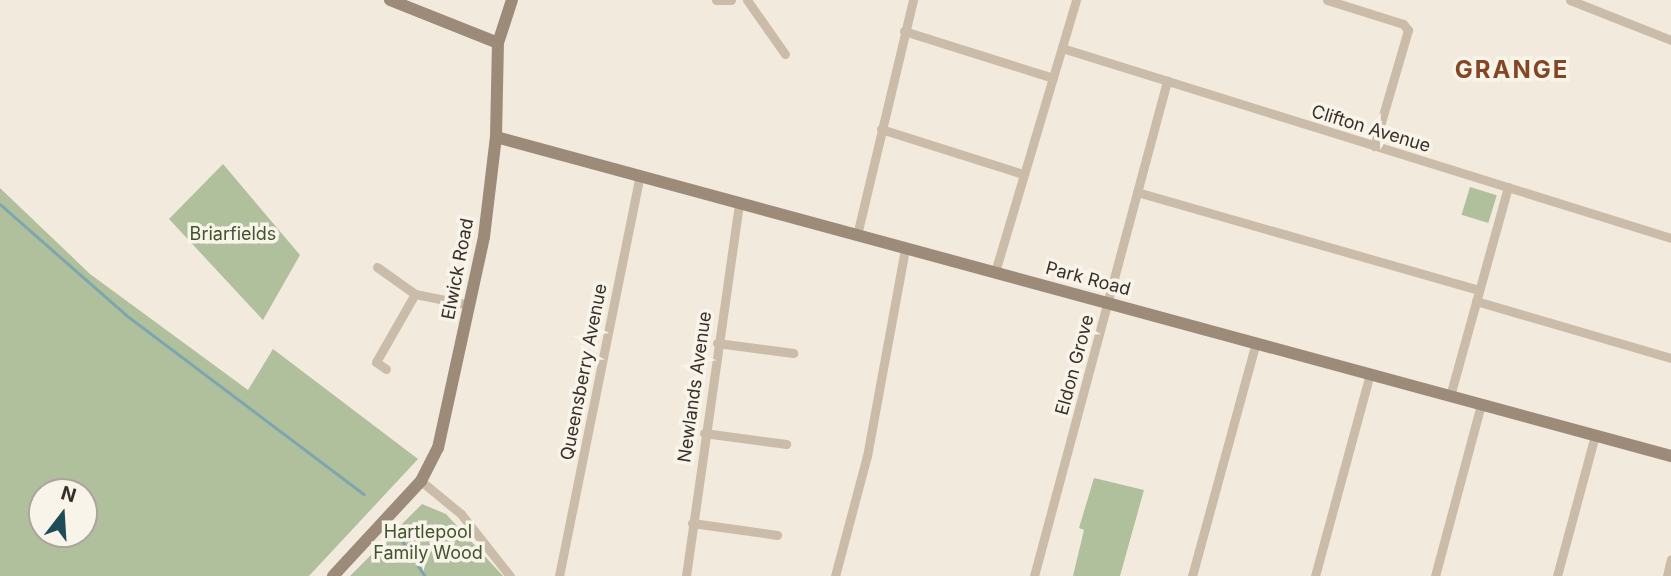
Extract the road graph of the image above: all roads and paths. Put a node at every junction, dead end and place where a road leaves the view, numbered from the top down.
1 (390, 0) edge
2 (512, 0) edge
3 (716, 0) edge
4 (731, 0) edge
5 (747, 0) edge
6 (913, 0) edge
7 (1076, 0) edge
8 (1327, 0) edge
9 (1570, 0) edge
10 (904, 31) junction
11 (1671, 40) edge
12 (498, 43) junction
13 (1062, 48) junction
14 (785, 54) dead end
15 (1053, 78) junction
16 (1167, 81) junction
17 (881, 129) junction
18 (496, 137) junction
19 (1374, 146) junction
20 (1024, 174) junction
21 (640, 175) junction
22 (1508, 187) junction
23 (1137, 192) junction
24 (739, 202) junction
25 (857, 235) junction
26 (1671, 238) edge
27 (905, 248) junction
28 (377, 267) dead end
29 (995, 272) junction
30 (1479, 290) junction
31 (415, 293) junction
32 (1476, 301) junction
33 (1108, 303) junction
34 (470, 304) junction
35 (717, 342) junction
36 (1256, 342) junction
37 (793, 353) dead end
38 (365, 356) dead end
39 (1671, 358) edge
40 (376, 362) junction
41 (386, 369) dead end
42 (1370, 374) junction
43 (1450, 396) junction
44 (1481, 404) junction
45 (704, 433) junction
46 (1595, 435) junction
47 (786, 444) dead end
48 (1671, 456) edge
49 (421, 481) junction
50 (692, 523) junction
51 (777, 535) dead end
52 (1671, 559) edge
53 (333, 576) edge
54 (510, 576) edge
55 (559, 576) edge
56 (686, 576) edge
57 (835, 576) edge
58 (1034, 576) edge
59 (1192, 576) edge
60 (1315, 576) edge
61 (1435, 576) edge
62 (1557, 576) edge
63 (1667, 576) edge

1 - 12 street
2 - 12 street, Elwick Road
3 - 4 street
5 - 14 street
6 - 10 street
7 - 13 street
8 - 19 street
9 - 11 street
10 - 15 street
10 - 17 street
12 - 18 street, Elwick Road
13 - 15 street
13 - 16 street, Clifton Avenue
15 - 20 street
16 - 19 street, Clifton Avenue
16 - 23 street, Eldon Grove
17 - 20 street
17 - 25 street
18 - 21 street, Park Road
18 - 34 street, Elwick Road
19 - 22 street, Clifton Avenue
20 - 29 street
21 - 24 street, Park Road
21 - 55 street, Queensberry Avenue
22 - 26 street, Clifton Avenue
22 - 30 street
23 - 30 street
23 - 33 street, Eldon Grove
24 - 25 street, Park Road
24 - 35 street, Newlands Avenue
25 - 27 street, Park Road
27 - 29 street, Park Road
27 - 57 street
28 - 31 street
29 - 33 street, Park Road
30 - 32 street
31 - 34 street
31 - 40 street
32 - 39 street
32 - 43 street
33 - 36 street, Park Road
33 - 58 street, Eldon Grove
34 - 49 street, Elwick Road
35 - 37 street
35 - 45 street, Newlands Avenue
36 - 42 street, Park Road
36 - 59 street
38 - 40 street
40 - 41 street
42 - 43 street, Park Road
42 - 60 street
43 - 44 street, Park Road
44 - 46 street, Park Road
44 - 61 street
45 - 47 street
45 - 50 street, Newlands Avenue
46 - 48 street, Park Road
46 - 62 street
49 - 53 street, Elwick Road
49 - 54 street
50 - 51 street
50 - 56 street, Newlands Avenue
52 - 63 street

